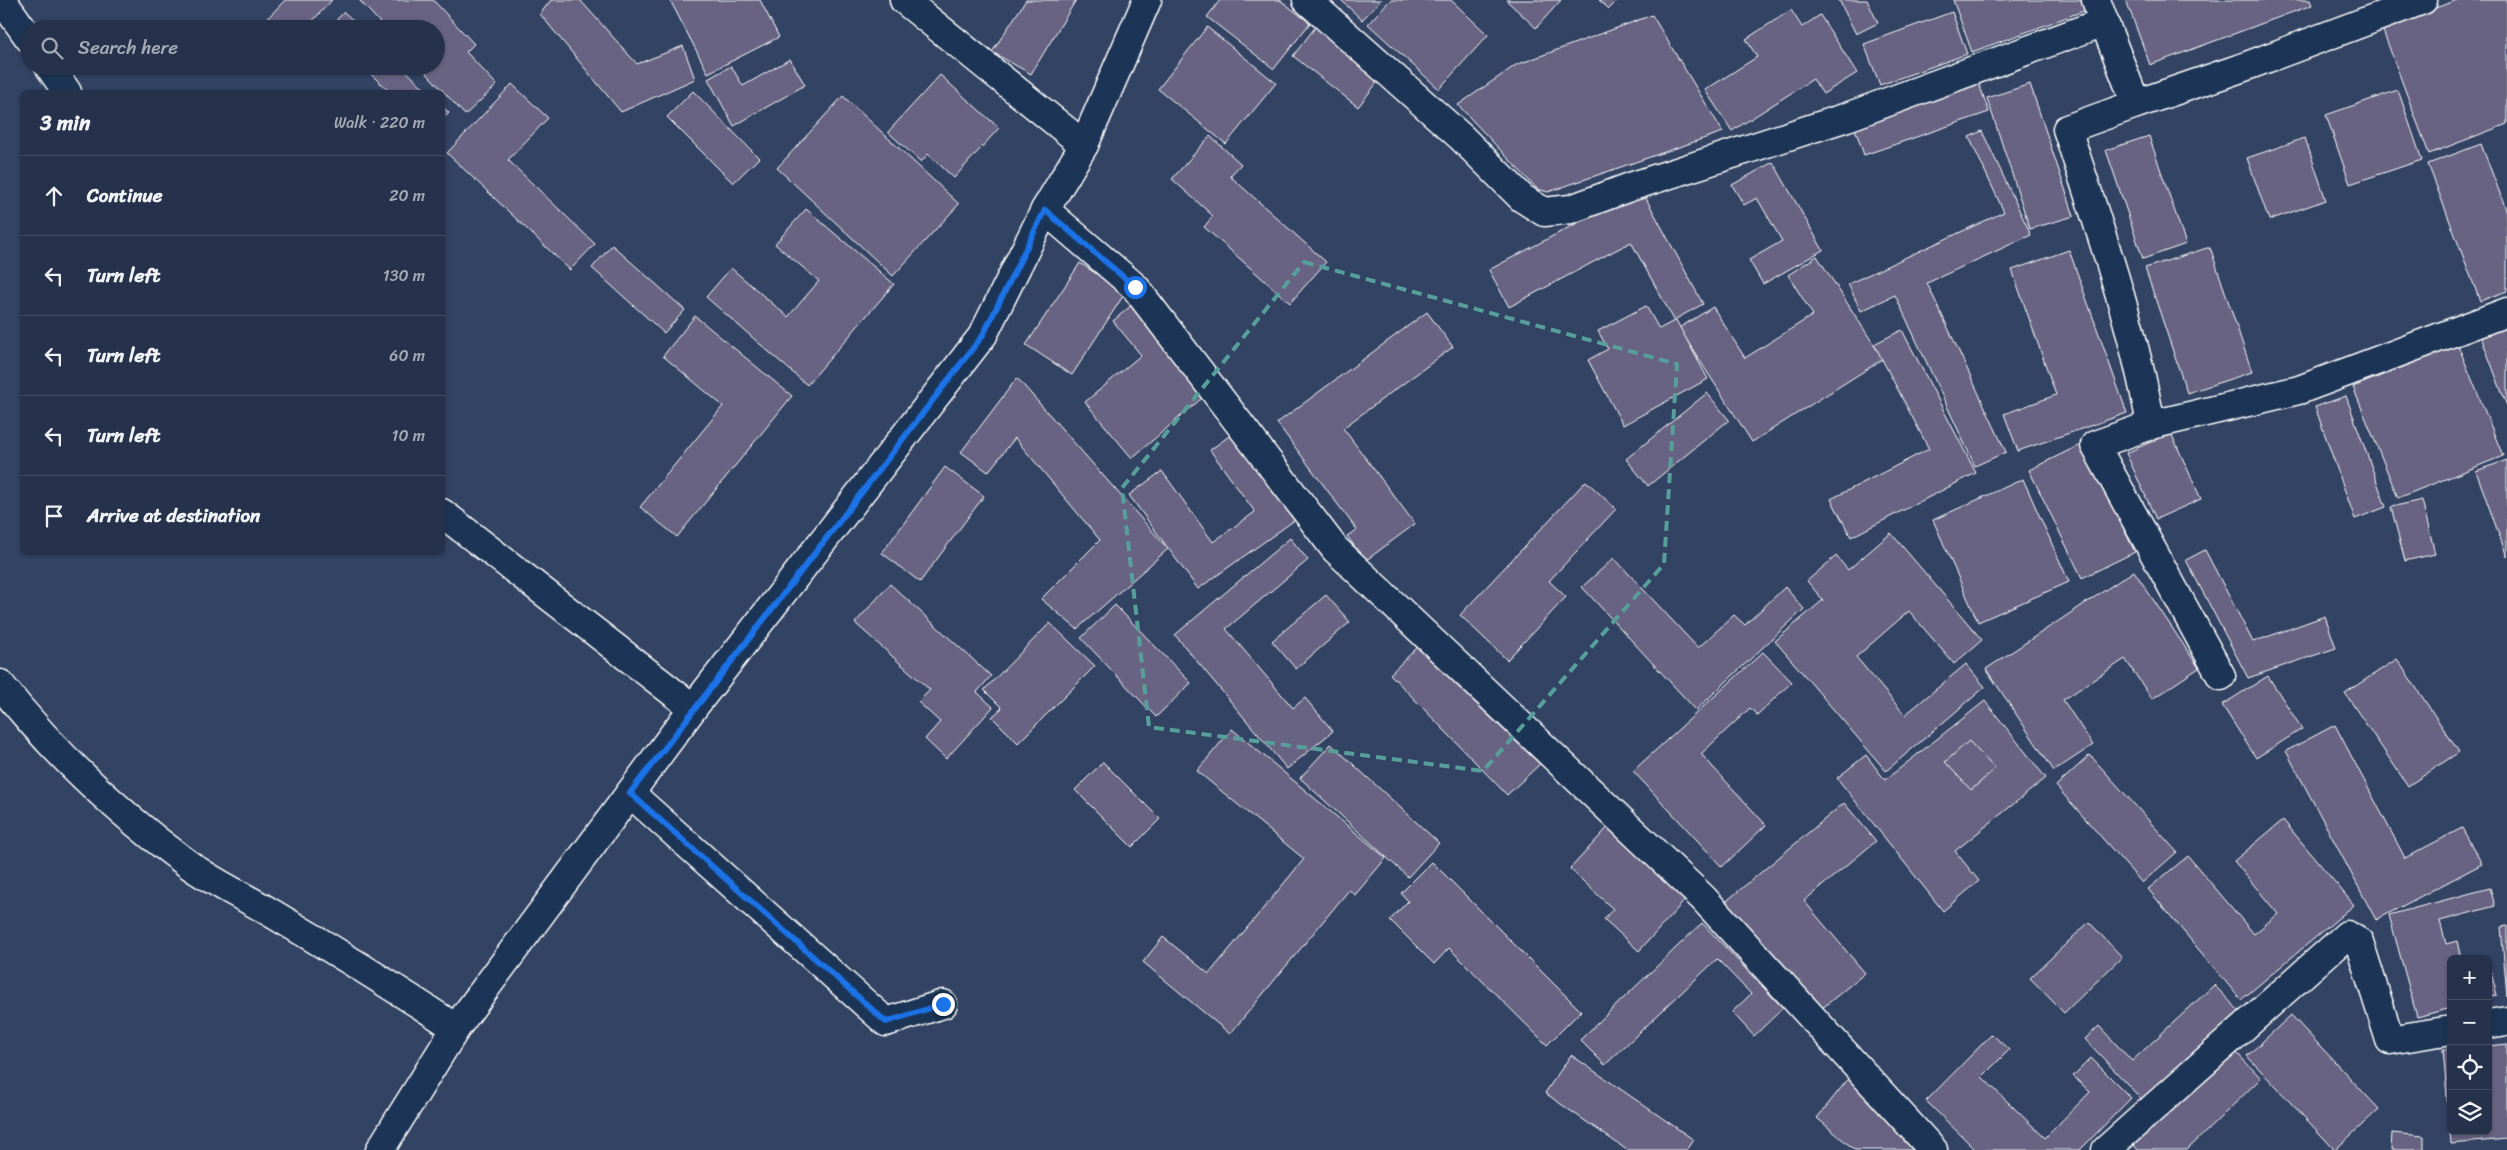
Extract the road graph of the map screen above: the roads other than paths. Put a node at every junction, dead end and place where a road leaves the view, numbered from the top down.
1 (2, 0) edge
2 (904, 0) edge
3 (1147, 0) edge
4 (1308, 0) edge
5 (2423, 0) edge
6 (2100, 11) edge
7 (20, 25) edge
8 (55, 75) edge
9 (66, 90) edge
10 (2136, 104) junction
11 (1084, 145) junction
12 (1045, 210) junction
13 (2507, 312) edge
14 (2151, 424) junction
15 (445, 515) edge
16 (2221, 676) dead end
17 (0, 684) edge
18 (693, 708) junction
19 (630, 793) junction
20 (943, 1004) dead end
21 (2507, 1021) edge
22 (2492, 1023) edge
23 (456, 1028) junction
24 (2447, 1031) edge
25 (380, 1150) edge
26 (1933, 1150) edge
27 (2106, 1150) edge

1 - 7 street
2 - 11 street
3 - 11 street
4 - 6 street
5 - 10 street
6 - 10 street
8 - 9 street
10 - 14 street
11 - 12 street
12 - 18 street
12 - 26 street
13 - 14 street
14 - 16 street
15 - 18 street
17 - 23 street
18 - 19 street
19 - 20 street
19 - 23 street
21 - 22 street
23 - 25 street
24 - 27 street

